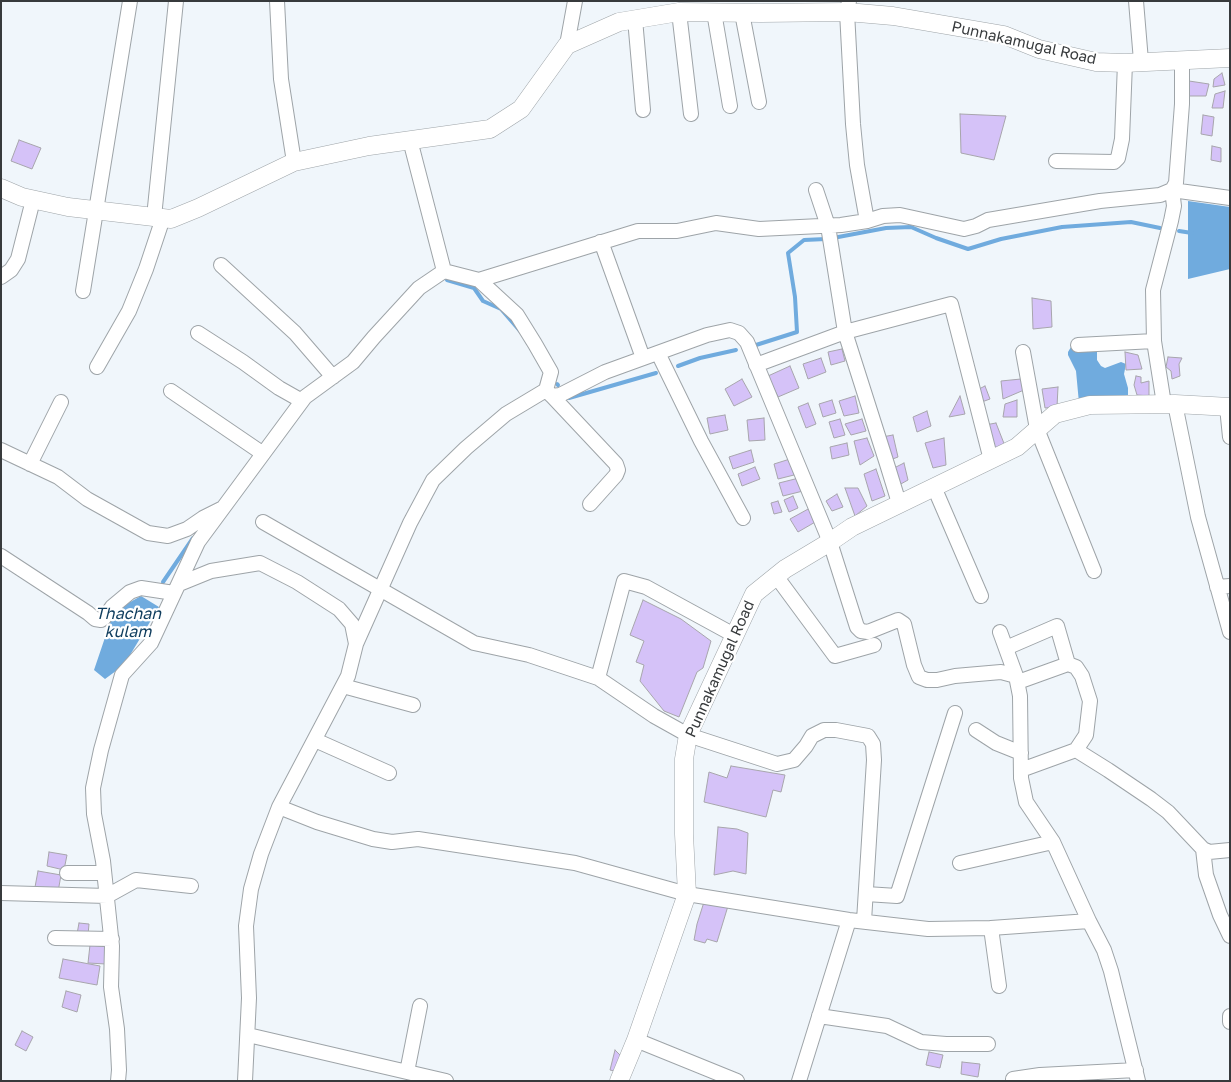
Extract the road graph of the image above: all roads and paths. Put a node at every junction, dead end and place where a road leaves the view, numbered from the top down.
1 (130, 1) edge
2 (176, 1) edge
3 (277, 1) edge
4 (575, 1) edge
5 (1136, 1) edge
6 (680, 7) edge
7 (848, 7) edge
8 (714, 12) junction
9 (742, 13) junction
10 (635, 20) junction
11 (567, 45) junction
12 (1230, 58) edge
13 (1182, 60) junction
14 (1133, 62) junction
15 (759, 102) dead end
16 (730, 106) dead end
17 (643, 110) dead end
18 (691, 114) dead end
19 (410, 140) junction
20 (294, 162) junction
21 (1056, 162) dead end
22 (1, 188) edge
23 (816, 190) dead end
24 (1172, 190) junction
25 (1230, 198) edge
26 (33, 200) junction
27 (97, 211) junction
28 (158, 217) junction
29 (867, 221) junction
30 (828, 226) junction
31 (600, 242) junction
32 (221, 265) dead end
33 (444, 271) junction
34 (1, 277) edge
35 (479, 280) junction
36 (83, 291) dead end
37 (845, 332) junction
38 (198, 333) dead end
39 (1154, 342) junction
40 (1078, 345) dead end
41 (1023, 352) dead end
42 (658, 353) junction
43 (643, 358) junction
44 (756, 365) junction
45 (97, 367) dead end
46 (333, 377) junction
47 (171, 391) dead end
48 (549, 393) junction
49 (302, 401) junction
50 (62, 402) dead end
51 (1170, 404) junction
52 (1229, 407) edge
53 (1037, 429) junction
54 (1230, 437) edge
55 (1, 450) edge
56 (262, 452) junction
57 (991, 460) junction
58 (30, 464) junction
59 (934, 487) junction
60 (590, 504) dead end
61 (898, 504) junction
62 (224, 507) junction
63 (743, 518) dead end
64 (263, 522) dead end
65 (830, 542) junction
66 (1, 556) edge
67 (1094, 571) dead end
68 (776, 576) junction
69 (1223, 586) edge
70 (177, 589) junction
71 (381, 589) junction
72 (981, 596) dead end
73 (1000, 632) dead end
74 (1230, 632) edge
75 (734, 635) junction
76 (356, 644) junction
77 (874, 645) dead end
78 (1006, 648) junction
79 (1068, 664) junction
80 (598, 678) junction
81 (1017, 679) junction
82 (343, 686) junction
83 (413, 705) dead end
84 (955, 713) dead end
85 (976, 730) dead end
86 (688, 735) junction
87 (315, 740) junction
88 (1076, 750) junction
89 (1021, 753) junction
90 (1021, 770) junction
91 (389, 773) dead end
92 (279, 808) junction
93 (1053, 842) junction
94 (1202, 849) junction
95 (1230, 850) edge
96 (960, 863) dead end
97 (104, 872) junction
98 (67, 873) dead end
99 (191, 886) dead end
100 (1, 893) edge
101 (687, 894) junction
102 (866, 894) junction
103 (107, 896) junction
104 (849, 920) junction
105 (864, 921) junction
106 (1090, 921) junction
107 (992, 928) junction
108 (1230, 936) edge
109 (55, 938) dead end
110 (112, 940) junction
111 (999, 986) dead end
112 (420, 1006) dead end
113 (819, 1016) junction
114 (1230, 1016) edge
115 (1230, 1022) edge
116 (248, 1035) junction
117 (636, 1040) junction
118 (988, 1044) dead end
119 (406, 1072) junction
120 (1137, 1075) edge
121 (1013, 1080) edge
122 (118, 1081) edge
123 (245, 1081) edge
124 (446, 1081) edge
125 (619, 1081) edge
126 (737, 1081) edge
127 (799, 1081) edge

1 - 27 street
2 - 28 street
3 - 20 street
4 - 11 street
5 - 14 street
6 - 8 street, Punnakamugal Road
6 - 10 street, Punnakamugal Road
6 - 18 street
7 - 9 street, Punnakamugal Road
7 - 14 street, Punnakamugal Road
7 - 29 street
8 - 9 street, Punnakamugal Road
8 - 16 street
9 - 15 street
10 - 11 street, Punnakamugal Road
10 - 17 street
11 - 19 street
12 - 13 street, Punnakamugal Road
13 - 14 street, Punnakamugal Road
13 - 24 street
14 - 21 street
19 - 20 street
19 - 33 street
20 - 28 street
22 - 26 street
23 - 30 street
24 - 25 street
24 - 29 street
24 - 39 street
26 - 27 street
26 - 34 street
27 - 28 street
27 - 36 street
28 - 45 street
29 - 30 street
30 - 31 street
30 - 37 street
31 - 35 street
31 - 43 street
32 - 46 street
33 - 35 street
33 - 46 street
35 - 48 street
37 - 44 street
37 - 57 street
37 - 61 street
38 - 49 street
39 - 40 street
39 - 51 street
41 - 53 street
42 - 43 street
42 - 44 street
42 - 63 street
43 - 48 street
44 - 65 street
46 - 49 street
47 - 56 street
48 - 60 street
48 - 71 street
49 - 56 street
50 - 58 street
51 - 52 street, Punnakamugal Road
51 - 53 street, Punnakamugal Road
51 - 69 street
52 - 54 street
53 - 57 street, Punnakamugal Road
53 - 67 street
55 - 58 street
56 - 62 street
57 - 59 street, Punnakamugal Road
58 - 62 street
59 - 61 street, Punnakamugal Road
59 - 72 street
61 - 65 street, Punnakamugal Road
62 - 70 street
64 - 71 street
65 - 68 street, Punnakamugal Road
65 - 81 street
66 - 70 street
68 - 75 street, Punnakamugal Road
68 - 77 street
69 - 74 street
70 - 76 street
70 - 97 street
71 - 76 street
71 - 80 street
73 - 78 street
75 - 80 street
75 - 86 street, Punnakamugal Road
76 - 82 street
78 - 79 street
78 - 81 street
79 - 81 street
79 - 88 street
80 - 86 street
81 - 89 street
82 - 83 street
82 - 87 street
84 - 102 street
85 - 89 street
86 - 101 street, Punnakamugal Road
86 - 102 street
87 - 91 street
87 - 92 street
88 - 90 street
88 - 94 street
89 - 90 street
90 - 93 street
92 - 101 street
92 - 116 street
93 - 96 street
93 - 106 street
94 - 95 street
94 - 108 street
97 - 98 street
97 - 103 street
99 - 103 street
100 - 103 street
101 - 104 street
101 - 117 street, Punnakamugal Road
102 - 105 street
103 - 110 street
104 - 105 street
104 - 113 street
105 - 107 street
106 - 107 street
106 - 120 street
107 - 111 street
109 - 110 street
110 - 122 street
112 - 119 street
113 - 118 street
113 - 127 street
114 - 115 street
116 - 119 street
116 - 123 street
117 - 125 street, Punnakamugal Road
117 - 126 street
119 - 124 street
120 - 121 street

